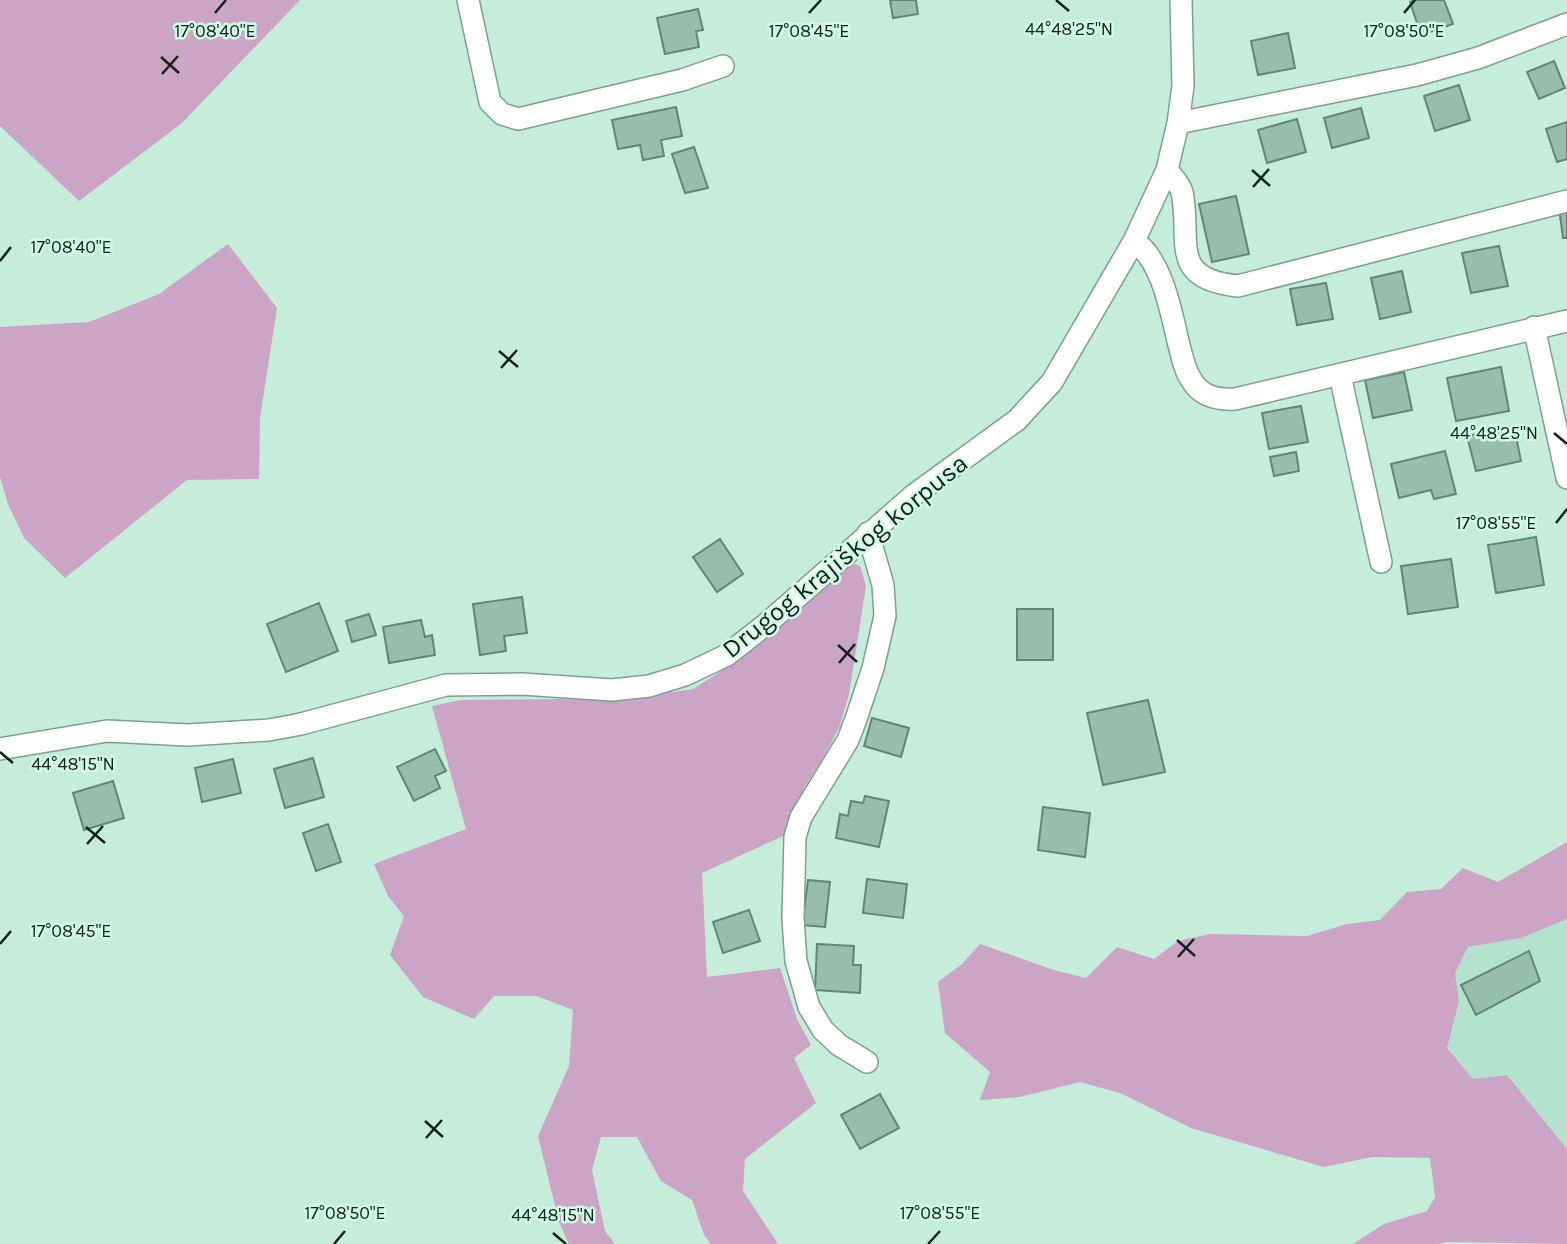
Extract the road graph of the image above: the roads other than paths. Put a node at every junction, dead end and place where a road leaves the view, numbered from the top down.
1 (468, 0) edge
2 (1181, 0) edge
3 (1567, 24) edge
4 (723, 66) dead end
5 (1178, 123) junction
6 (1167, 170) junction
7 (1567, 201) edge
8 (1134, 241) junction
9 (1567, 321) edge
10 (1534, 327) junction
11 (1340, 375) junction
12 (1567, 478) edge
13 (868, 533) junction
14 (1381, 562) dead end
15 (0, 749) edge
16 (867, 1062) dead end

1 - 4 street
2 - 5 street, Drugog krajiškog korpusa
3 - 5 street
5 - 6 street, Drugog krajiškog korpusa
6 - 7 street
6 - 8 street, Drugog krajiškog korpusa
8 - 11 street
8 - 13 street, Drugog krajiškog korpusa
9 - 10 street
10 - 11 street
10 - 12 street
11 - 14 street
13 - 15 street, Drugog krajiškog korpusa
13 - 16 street

